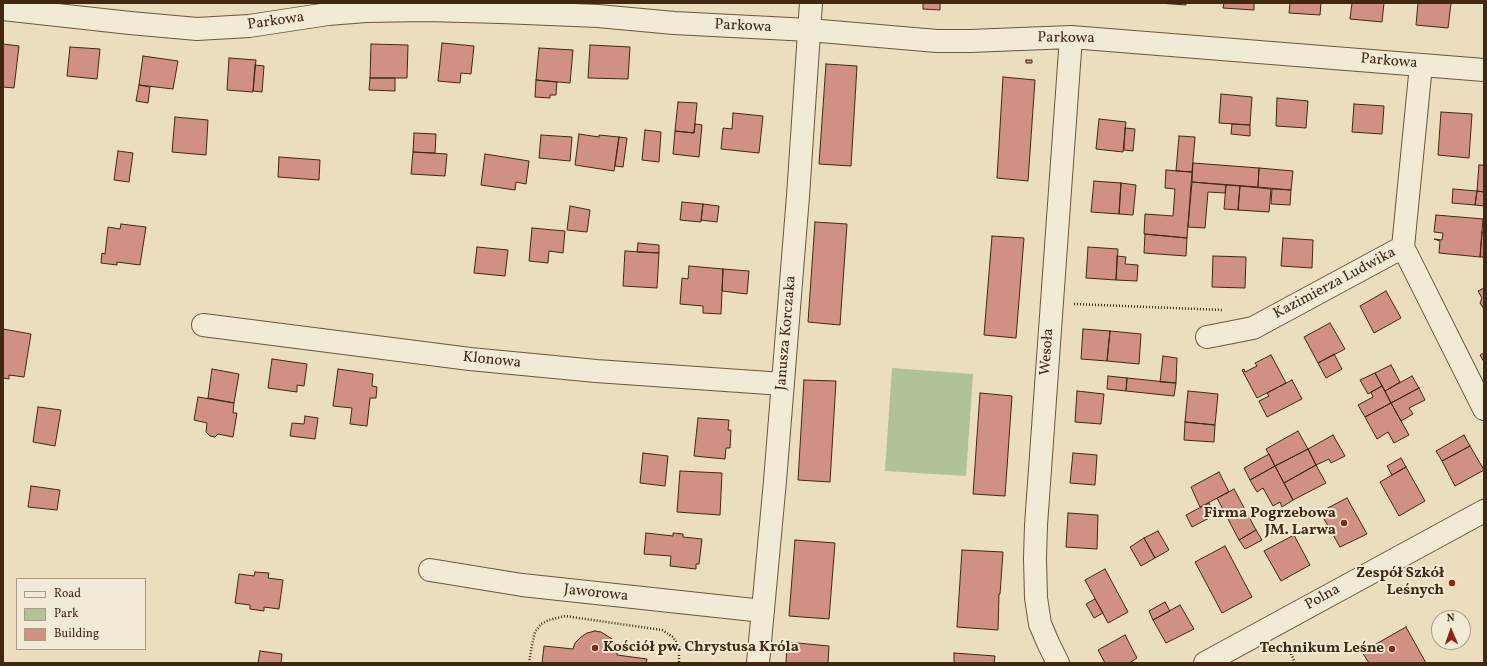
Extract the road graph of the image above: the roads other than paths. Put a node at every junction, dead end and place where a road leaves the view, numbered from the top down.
1 (811, 3) edge
2 (3, 9) edge
3 (809, 30) junction
4 (1071, 37) junction
5 (1421, 65) junction
6 (1484, 70) edge
7 (1403, 247) junction
8 (203, 325) dead end
9 (1207, 337) dead end
10 (783, 384) junction
11 (1484, 409) edge
12 (1484, 511) edge
13 (430, 570) dead end
14 (763, 612) junction
15 (758, 663) edge
16 (1058, 663) edge
17 (1204, 663) edge

1 - 3 street, Janusza Korczaka
2 - 3 street, Parkowa
3 - 4 street, Parkowa
3 - 10 street, Janusza Korczaka
4 - 5 street, Parkowa
4 - 16 street, Wesoła
5 - 6 street, Parkowa
5 - 7 street, Kazimierza Ludwika
7 - 9 street, Kazimierza Ludwika
7 - 11 street
8 - 10 street, Klonowa
10 - 14 street, Janusza Korczaka
12 - 17 street, Polna
13 - 14 street, Jaworowa
14 - 15 street, Janusza Korczaka

